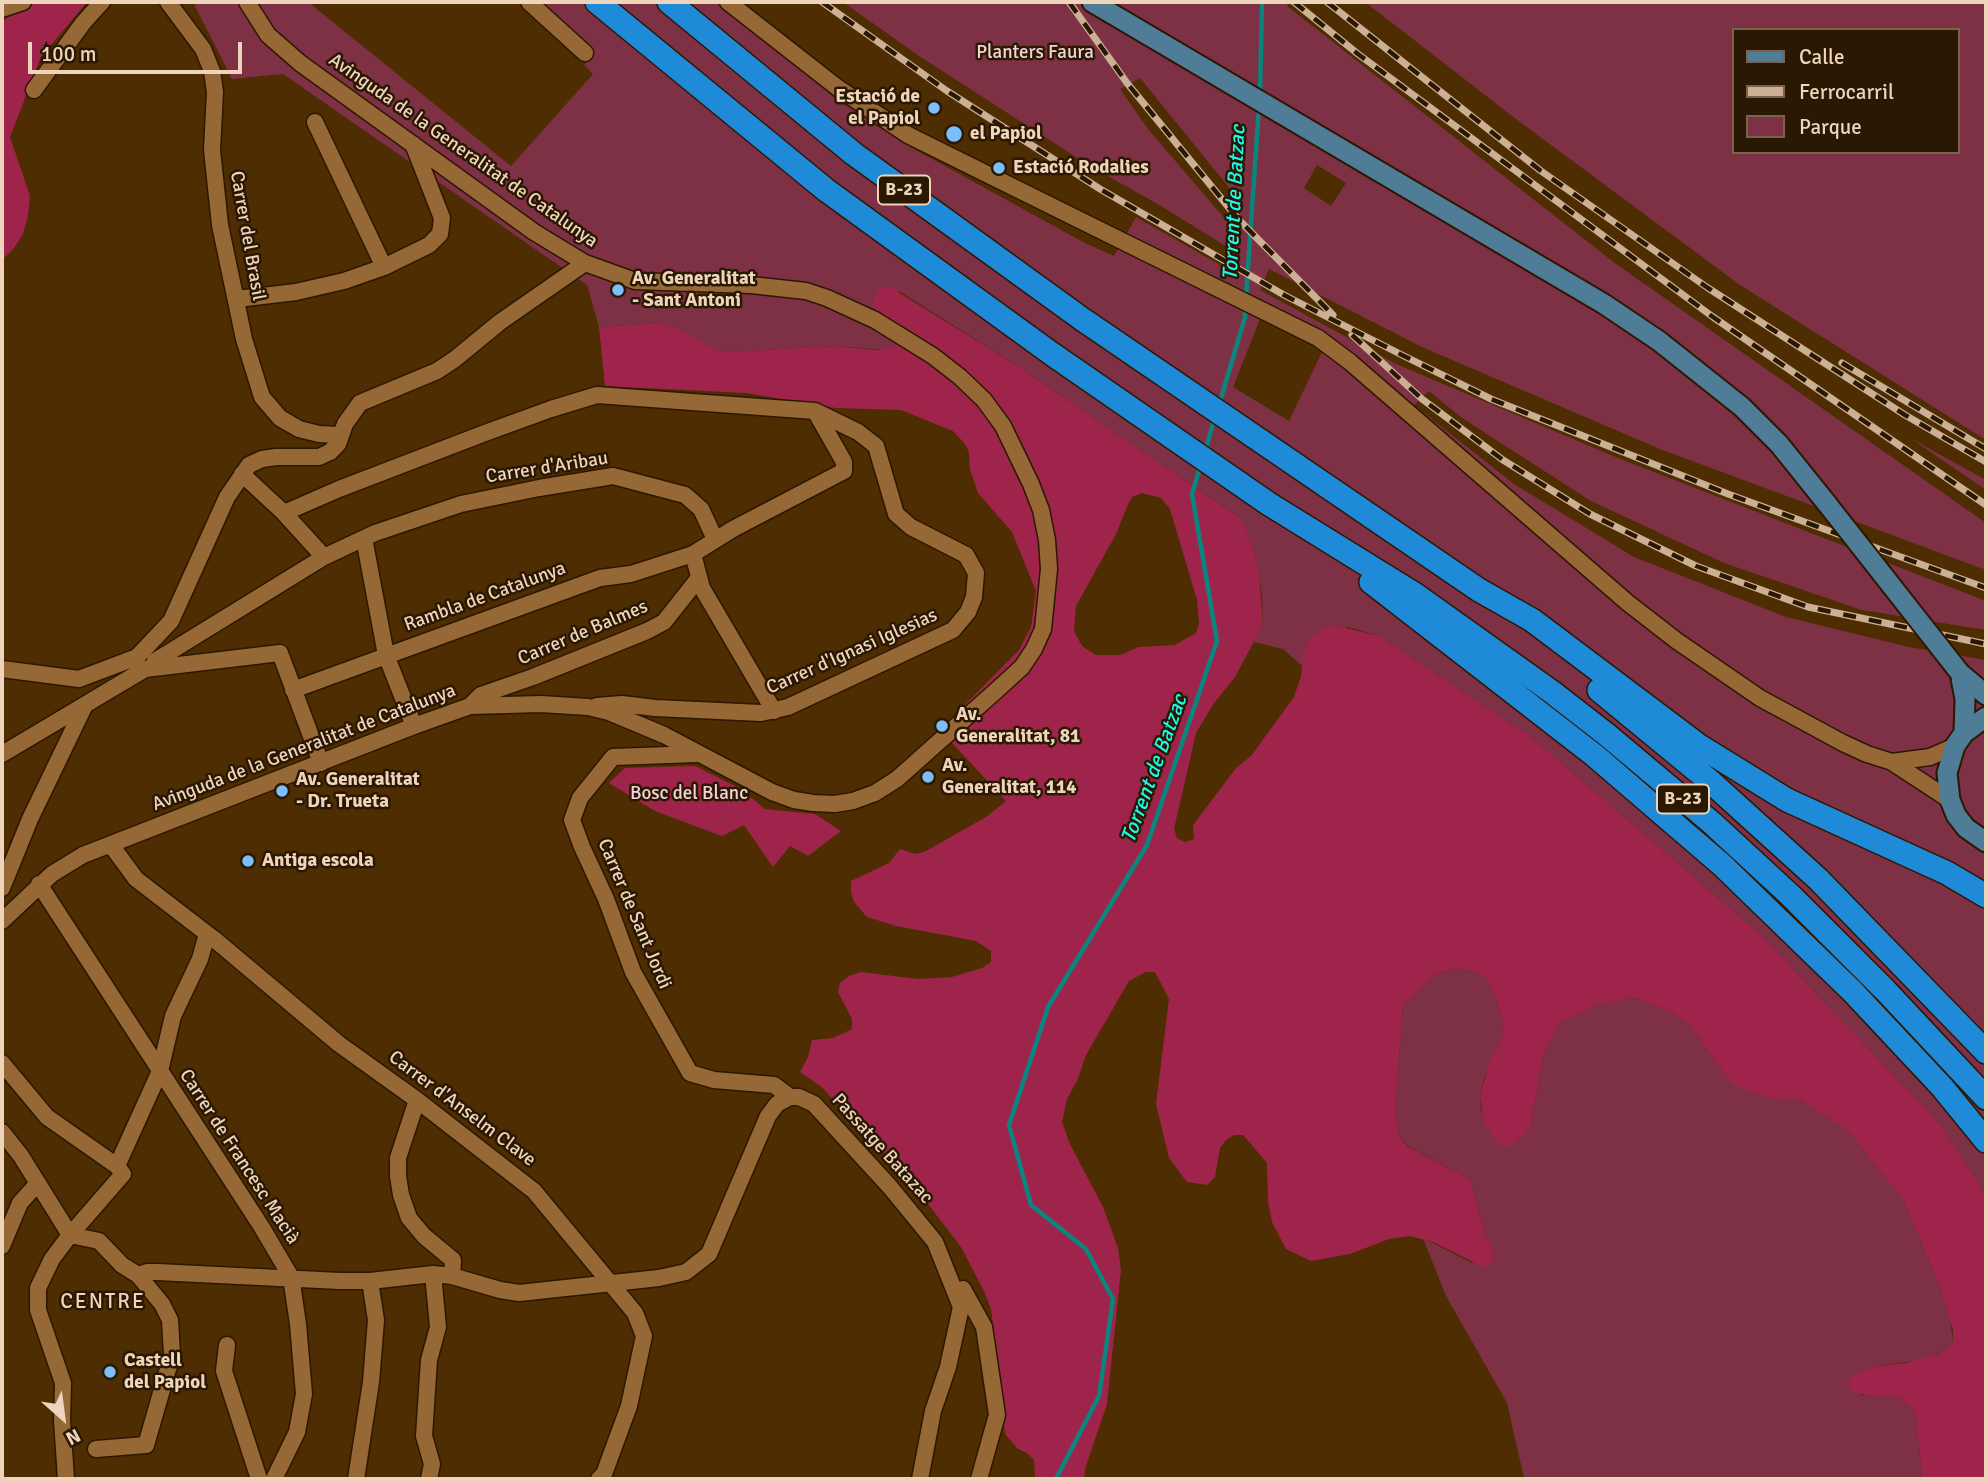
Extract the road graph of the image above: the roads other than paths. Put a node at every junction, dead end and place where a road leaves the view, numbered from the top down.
1 (23, 2) edge
2 (102, 2) edge
3 (168, 2) edge
4 (247, 2) edge
5 (529, 2) edge
6 (597, 2) edge
7 (669, 2) edge
8 (728, 2) edge
9 (1092, 2) edge
10 (2, 9) edge
11 (585, 53) dead end
12 (34, 90) dead end
13 (314, 122) dead end
14 (413, 144) junction
15 (585, 263) junction
16 (384, 267) junction
17 (237, 299) junction
18 (815, 411) junction
19 (340, 435) junction
20 (242, 474) junction
21 (284, 513) junction
22 (364, 538) junction
23 (715, 540) junction
24 (1338, 552) junction
25 (693, 554) junction
26 (324, 557) junction
27 (698, 579) junction
28 (1479, 590) junction
29 (386, 654) junction
30 (145, 665) junction
31 (2, 668) edge
32 (1960, 673) junction
33 (293, 690) junction
34 (1986, 695) edge
35 (470, 706) junction
36 (84, 707) junction
37 (588, 708) junction
38 (774, 711) junction
39 (1986, 717) edge
40 (414, 726) junction
41 (1959, 739) junction
42 (2, 754) edge
43 (700, 754) junction
44 (1892, 762) junction
45 (321, 763) junction
46 (1950, 800) junction
47 (1986, 842) edge
48 (111, 845) junction
49 (5, 866) edge
50 (39, 884) junction
51 (2, 888) edge
52 (1986, 896) edge
53 (2, 921) edge
54 (207, 934) junction
55 (1986, 1052) edge
56 (2, 1063) edge
57 (160, 1072) junction
58 (790, 1097) junction
59 (1986, 1097) edge
60 (417, 1100) junction
61 (2, 1132) edge
62 (1986, 1141) edge
63 (117, 1166) junction
64 (38, 1184) junction
65 (70, 1235) junction
66 (935, 1242) junction
67 (2, 1246) edge
68 (138, 1275) junction
69 (433, 1275) junction
70 (452, 1276) junction
71 (290, 1277) junction
72 (370, 1281) junction
73 (611, 1283) junction
74 (227, 1345) dead end
75 (96, 1449) dead end
76 (66, 1479) edge
77 (259, 1479) edge
78 (274, 1479) edge
79 (356, 1479) edge
80 (429, 1479) edge
81 (599, 1479) edge
82 (920, 1479) edge
83 (979, 1479) edge

1 - 10 street
2 - 12 street
3 - 17 street, Carrer del Brasil
4 - 14 street, Avinguda de la Generalitat de Catalunya
5 - 11 street
6 - 24 highway, B-23
7 - 28 highway, B-23
8 - 44 street
9 - 32 main road, bridge
13 - 16 street
14 - 15 street, Avinguda de la Generalitat de Catalunya
14 - 16 street
15 - 19 street
15 - 43 street, Avinguda de la Generalitat de Catalunya
16 - 17 street
17 - 19 street, Carrer del Brasil
18 - 21 street
18 - 23 street
18 - 38 street, Carrer d'Ignasi Iglesias
19 - 20 street
20 - 21 street
20 - 30 street
21 - 26 street
22 - 23 street, Carrer d'Aribau
22 - 26 street, Carrer d'Aribau
22 - 29 street
23 - 25 street
24 - 59 highway, B-23
24 - 62 highway
25 - 27 street
25 - 29 street, Rambla de Catalunya
26 - 30 street, Carrer d'Aribau
27 - 35 street, Carrer de Balmes
27 - 38 street
28 - 52 highway
28 - 55 highway, B-23
29 - 33 street, Rambla de Catalunya
29 - 40 street
30 - 31 street
30 - 33 street
30 - 36 street
32 - 34 main road
32 - 41 main road
33 - 45 street
35 - 37 street, Avinguda de la Generalitat de Catalunya
35 - 40 street, Avinguda de la Generalitat de Catalunya
36 - 42 street
36 - 49 street
37 - 38 street, Carrer d'Ignasi Iglesias
37 - 43 street, Avinguda de la Generalitat de Catalunya
39 - 41 main road
40 - 45 street, Avinguda de la Generalitat de Catalunya
41 - 44 street
41 - 46 main road
43 - 58 street, Carrer de Sant Jordi
44 - 46 street
45 - 48 street, Avinguda de la Generalitat de Catalunya
46 - 47 main road
48 - 50 street, Avinguda de la Generalitat de Catalunya
48 - 54 street, Carrer d'Anselm Clave
49 - 51 street
50 - 53 street, Avinguda de la Generalitat de Catalunya
50 - 57 street, Carrer de Francesc Macià
54 - 57 street
54 - 60 street, Carrer d'Anselm Clave
56 - 63 street
57 - 63 street
57 - 71 street, Carrer de Francesc Macià
58 - 66 street, Passatge Batazac
58 - 73 street
60 - 70 street
60 - 73 street, Carrer d'Anselm Clave
61 - 64 street
63 - 65 street
64 - 65 street
64 - 67 street
65 - 68 street
65 - 76 street
66 - 82 street, Passatge Batazac
66 - 83 street, Passatge Batazac
68 - 71 street
68 - 75 street
69 - 70 street
69 - 72 street
69 - 80 street
70 - 73 street
71 - 72 street
71 - 78 street, Carrer de Francesc Macià
72 - 79 street
73 - 81 street, Carrer d'Anselm Clave
74 - 77 street

